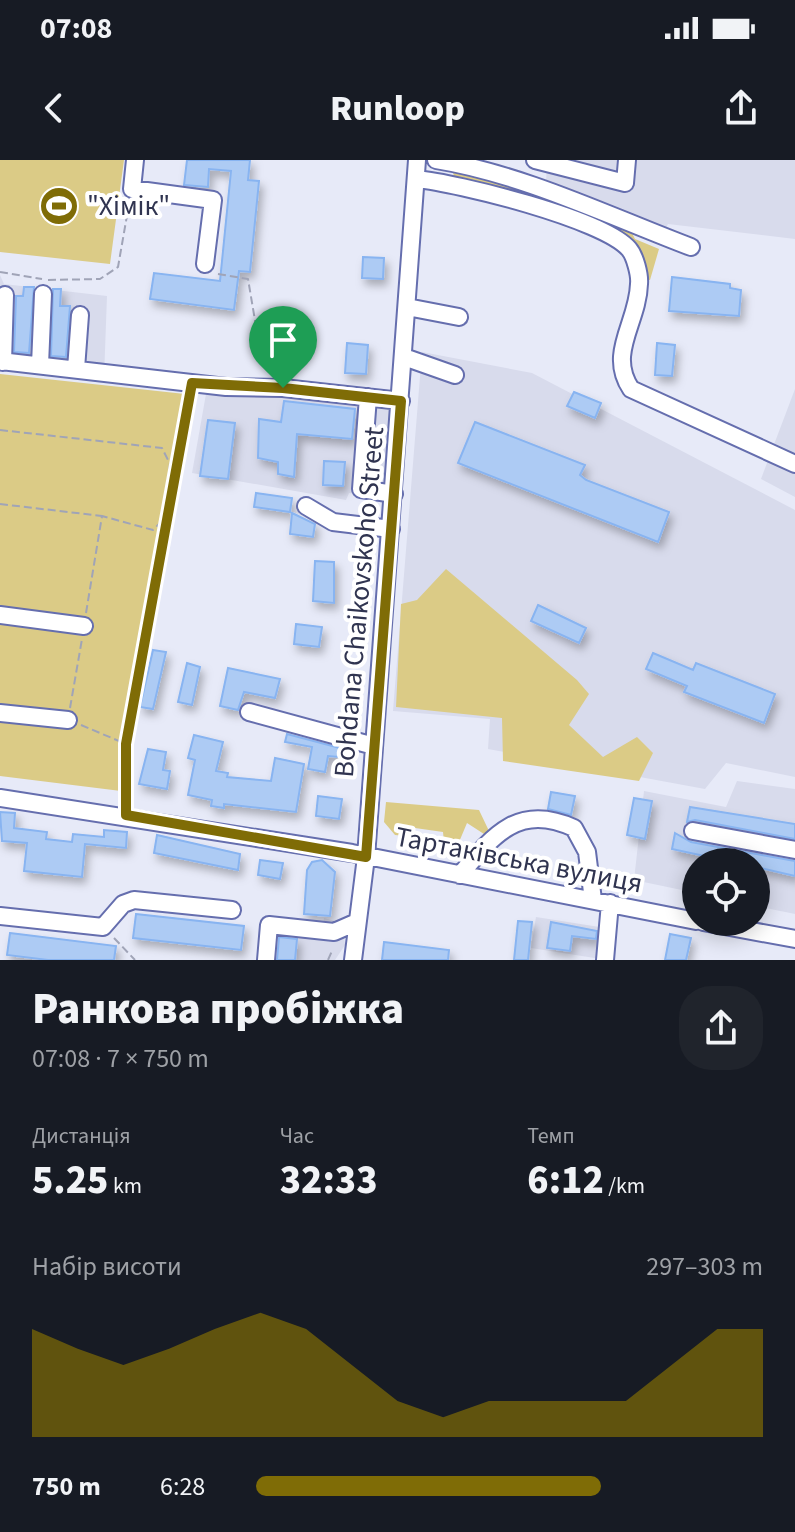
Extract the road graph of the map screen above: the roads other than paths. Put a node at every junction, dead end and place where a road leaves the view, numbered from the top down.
1 (135, 160) edge
2 (417, 160) edge
3 (436, 160) edge
4 (535, 160) edge
5 (627, 160) edge
6 (416, 179) junction
7 (691, 247) dead end
8 (205, 264) road end
9 (43, 294) dead end
10 (5, 295) dead end
11 (407, 307) junction
12 (80, 315) dead end
13 (459, 317) dead end
14 (404, 357) junction
15 (2, 362) edge
16 (40, 365) junction
17 (76, 369) junction
18 (455, 375) dead end
19 (368, 397) junction
20 (401, 401) junction
21 (795, 464) edge
22 (394, 494) junction
23 (306, 506) dead end
24 (391, 529) junction
25 (0, 615) edge
26 (84, 626) road end
27 (249, 712) dead end
28 (0, 713) edge
29 (68, 720) road end
30 (374, 746) junction
31 (0, 798) edge
32 (693, 831) dead end
33 (795, 850) edge
34 (366, 857) junction
35 (460, 875) junction
36 (601, 901) junction
37 (232, 910) dead end
38 (0, 916) edge
39 (682, 918) edge
40 (357, 922) junction
41 (770, 934) edge
42 (795, 939) edge
43 (266, 960) edge
44 (353, 960) edge
45 (605, 960) edge

1 - 8 street
2 - 6 street, Bohdana Chaikovskoho Street
3 - 7 street
4 - 5 street
6 - 11 street, Bohdana Chaikovskoho Street
6 - 21 street
9 - 16 street
10 - 15 street
11 - 13 street
11 - 14 street, Bohdana Chaikovskoho Street
12 - 17 street
14 - 18 street
14 - 20 street, Bohdana Chaikovskoho Street
15 - 16 street
16 - 17 street
17 - 19 street
19 - 20 street
19 - 22 street
20 - 22 street, Bohdana Chaikovskoho Street
22 - 24 street, Bohdana Chaikovskoho Street
23 - 24 street
24 - 30 street, Bohdana Chaikovskoho Street
25 - 26 street
27 - 30 street
28 - 29 street
30 - 34 street, Bohdana Chaikovskoho Street
31 - 34 street, Тартаківська вулиця
32 - 33 street
34 - 35 street, Тартаківська вулиця
34 - 40 street, Bohdana Chaikovskoho Street
35 - 36 street, Тартаківська вулиця
35 - 36 street
36 - 39 street, Тартаківська вулиця
36 - 45 street
37 - 38 street
40 - 43 street
40 - 44 street, Bohdana Chaikovskoho Street
41 - 42 street

